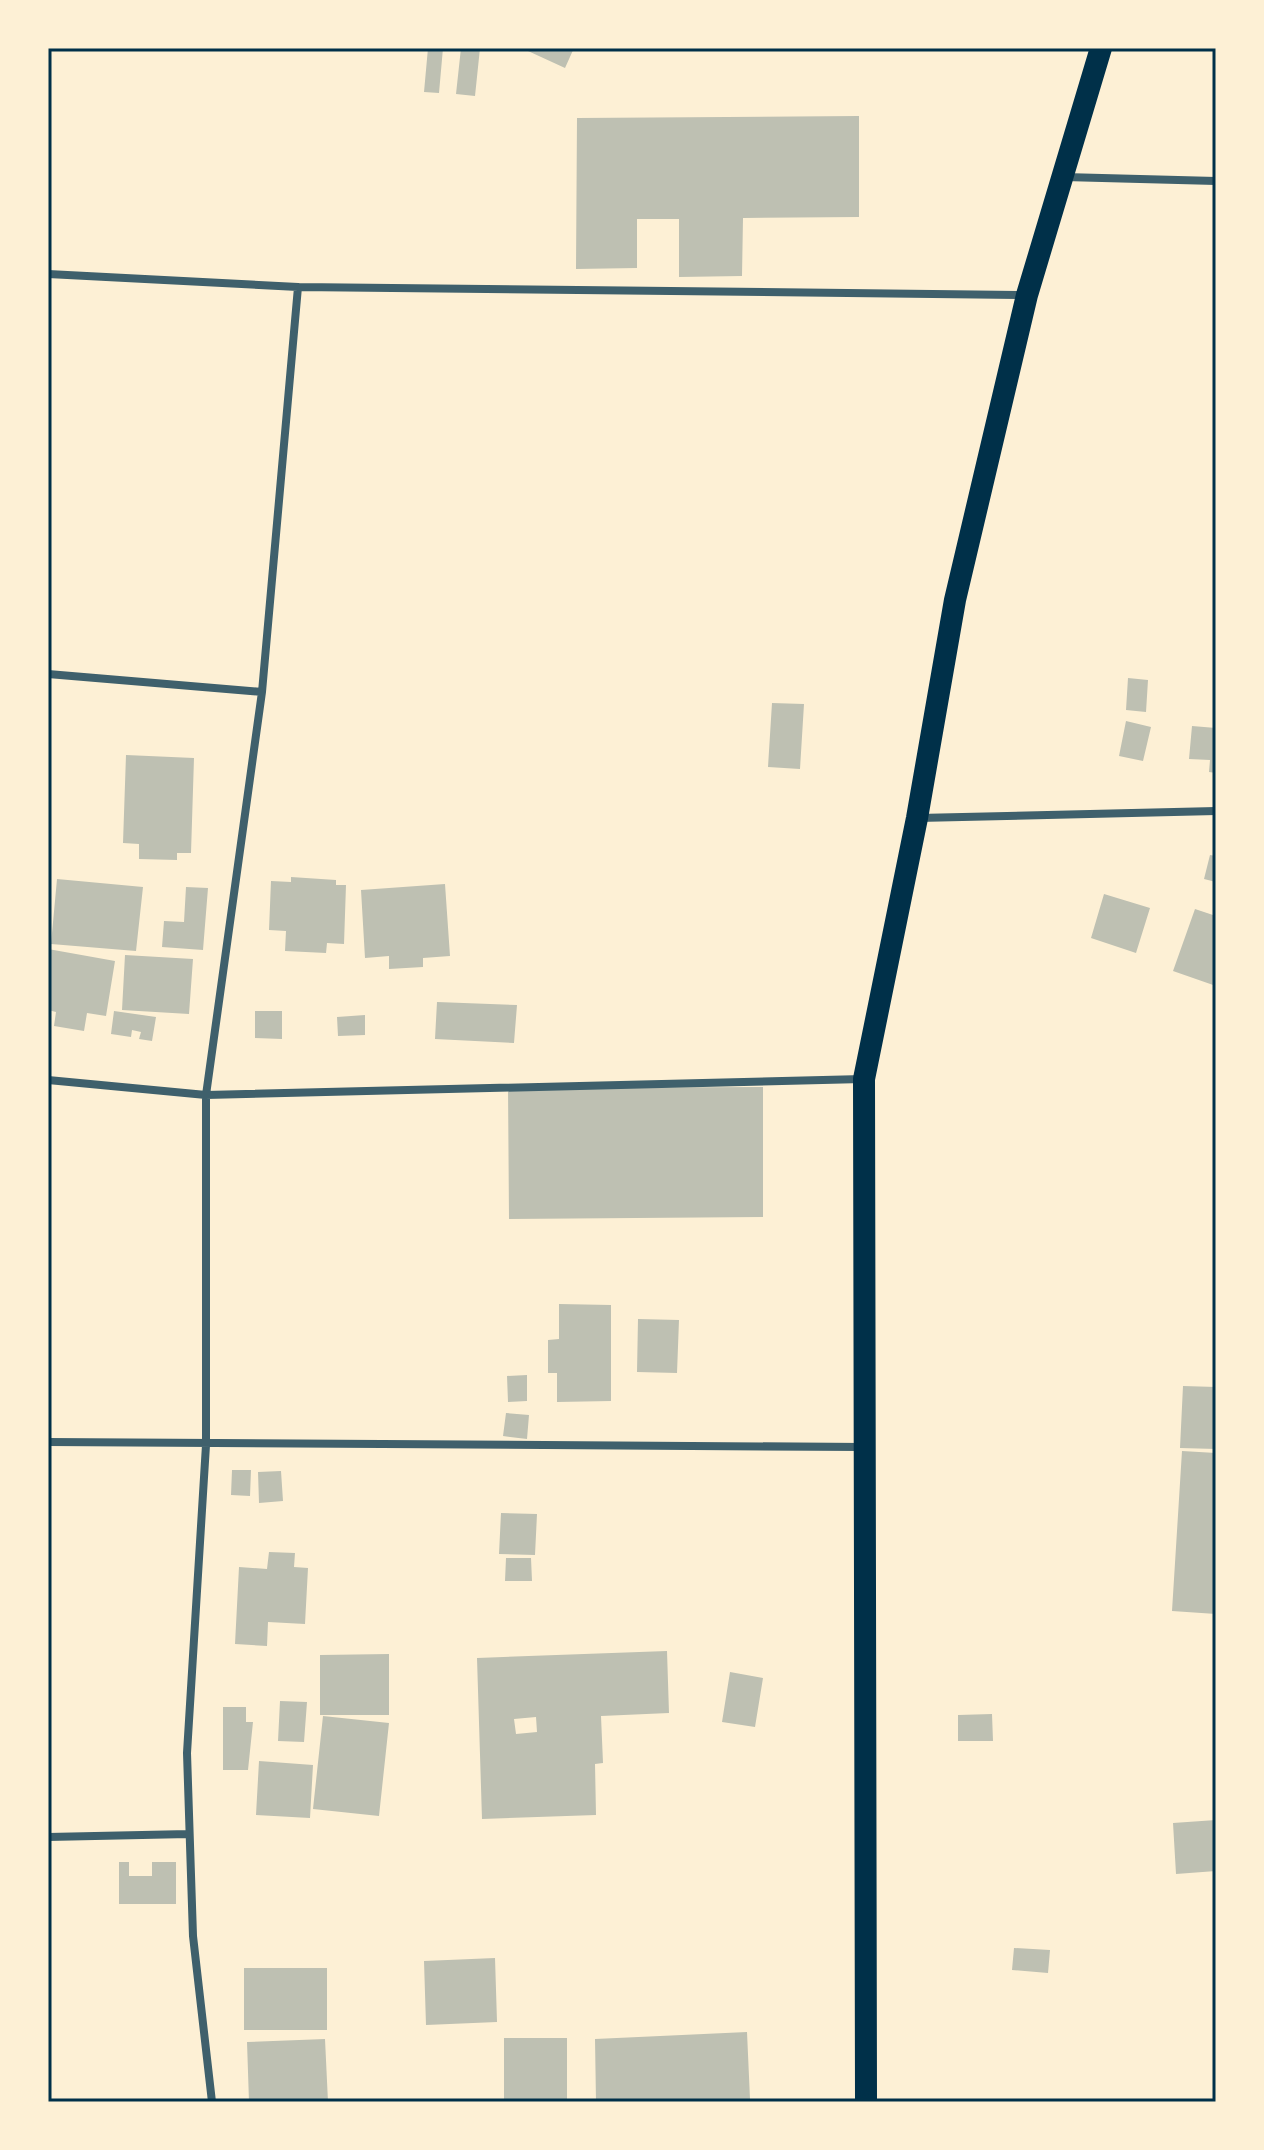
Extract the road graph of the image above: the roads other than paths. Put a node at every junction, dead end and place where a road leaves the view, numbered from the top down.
1 (1101, 48) edge
2 (1063, 177) junction
3 (1216, 181) edge
4 (48, 274) edge
5 (298, 287) junction
6 (1027, 295) junction
7 (48, 674) edge
8 (262, 692) junction
9 (1216, 811) edge
10 (917, 818) junction
11 (864, 1079) junction
12 (48, 1080) edge
13 (206, 1095) junction
14 (48, 1442) edge
15 (206, 1445) junction
16 (865, 1447) junction
17 (189, 1834) junction
18 (48, 1837) edge
19 (212, 2102) edge
20 (866, 2102) edge

1 - 2 highway
2 - 3 street
2 - 6 highway
4 - 5 street
5 - 6 street
5 - 8 street
6 - 10 highway
7 - 8 street
8 - 13 street
9 - 10 street
10 - 11 highway
11 - 13 street
11 - 16 highway
12 - 13 street
13 - 15 street
14 - 15 street
15 - 16 street
15 - 17 street
16 - 20 highway
17 - 18 street
17 - 19 street

